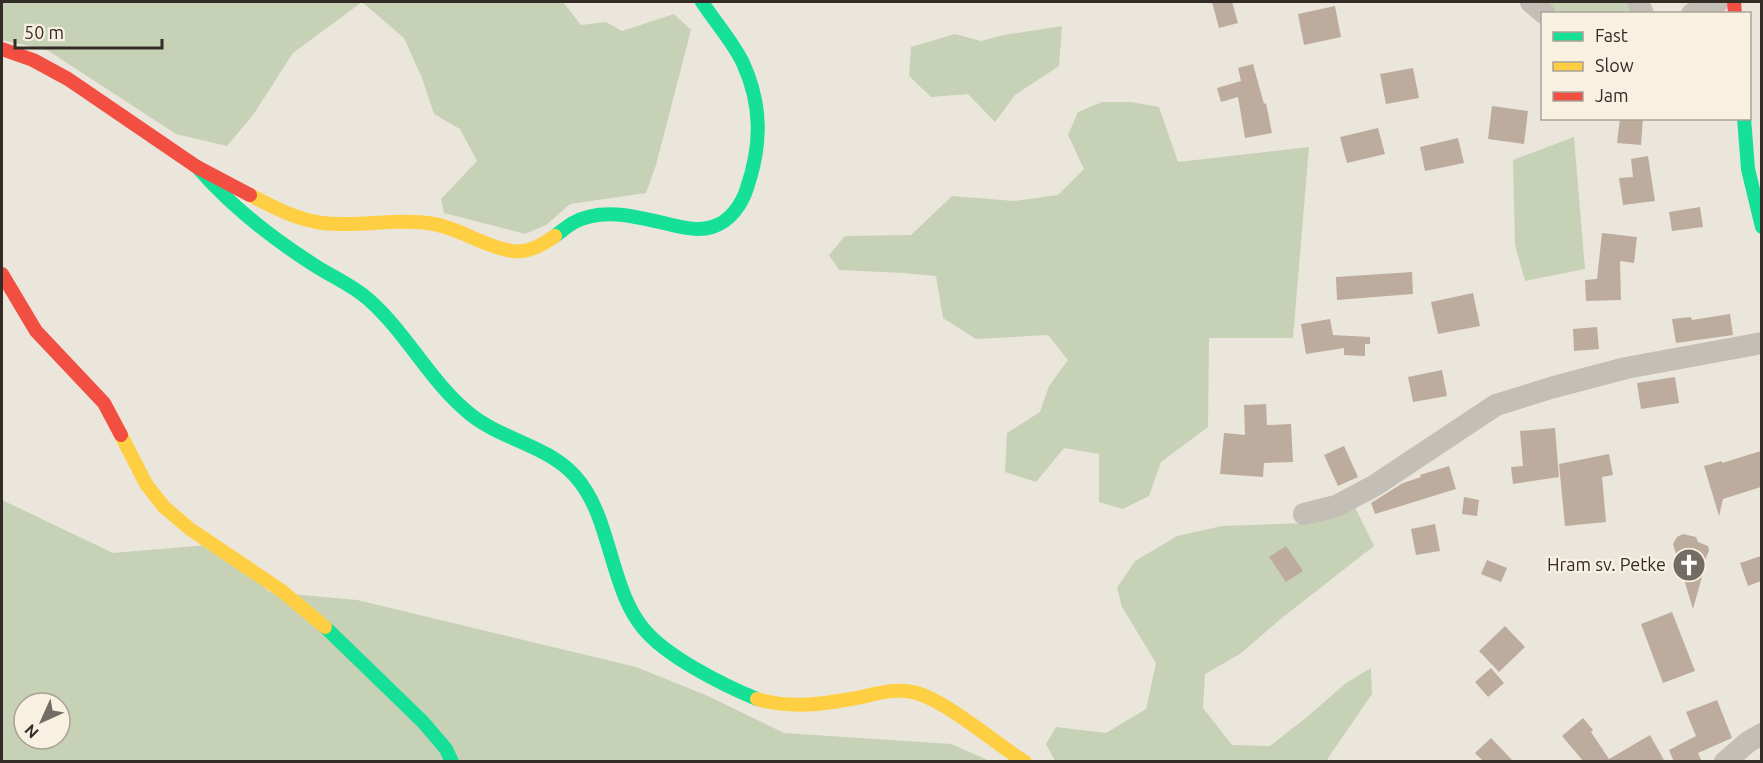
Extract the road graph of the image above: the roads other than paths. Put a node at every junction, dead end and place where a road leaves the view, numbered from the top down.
1 (702, 2) edge
2 (1531, 2) edge
3 (1718, 2) edge
4 (1543, 12) edge
5 (1696, 12) edge
6 (2, 49) edge
7 (1744, 120) edge
8 (197, 167) junction
9 (1761, 227) edge
10 (2, 274) edge
11 (1761, 343) edge
12 (1304, 514) dead end
13 (1761, 734) edge
14 (453, 762) edge
15 (1025, 762) edge
16 (1725, 762) edge

1 - 8 street
2 - 4 street
3 - 5 street
6 - 8 street
7 - 9 street
8 - 15 street
10 - 14 street
11 - 12 street
13 - 16 street

